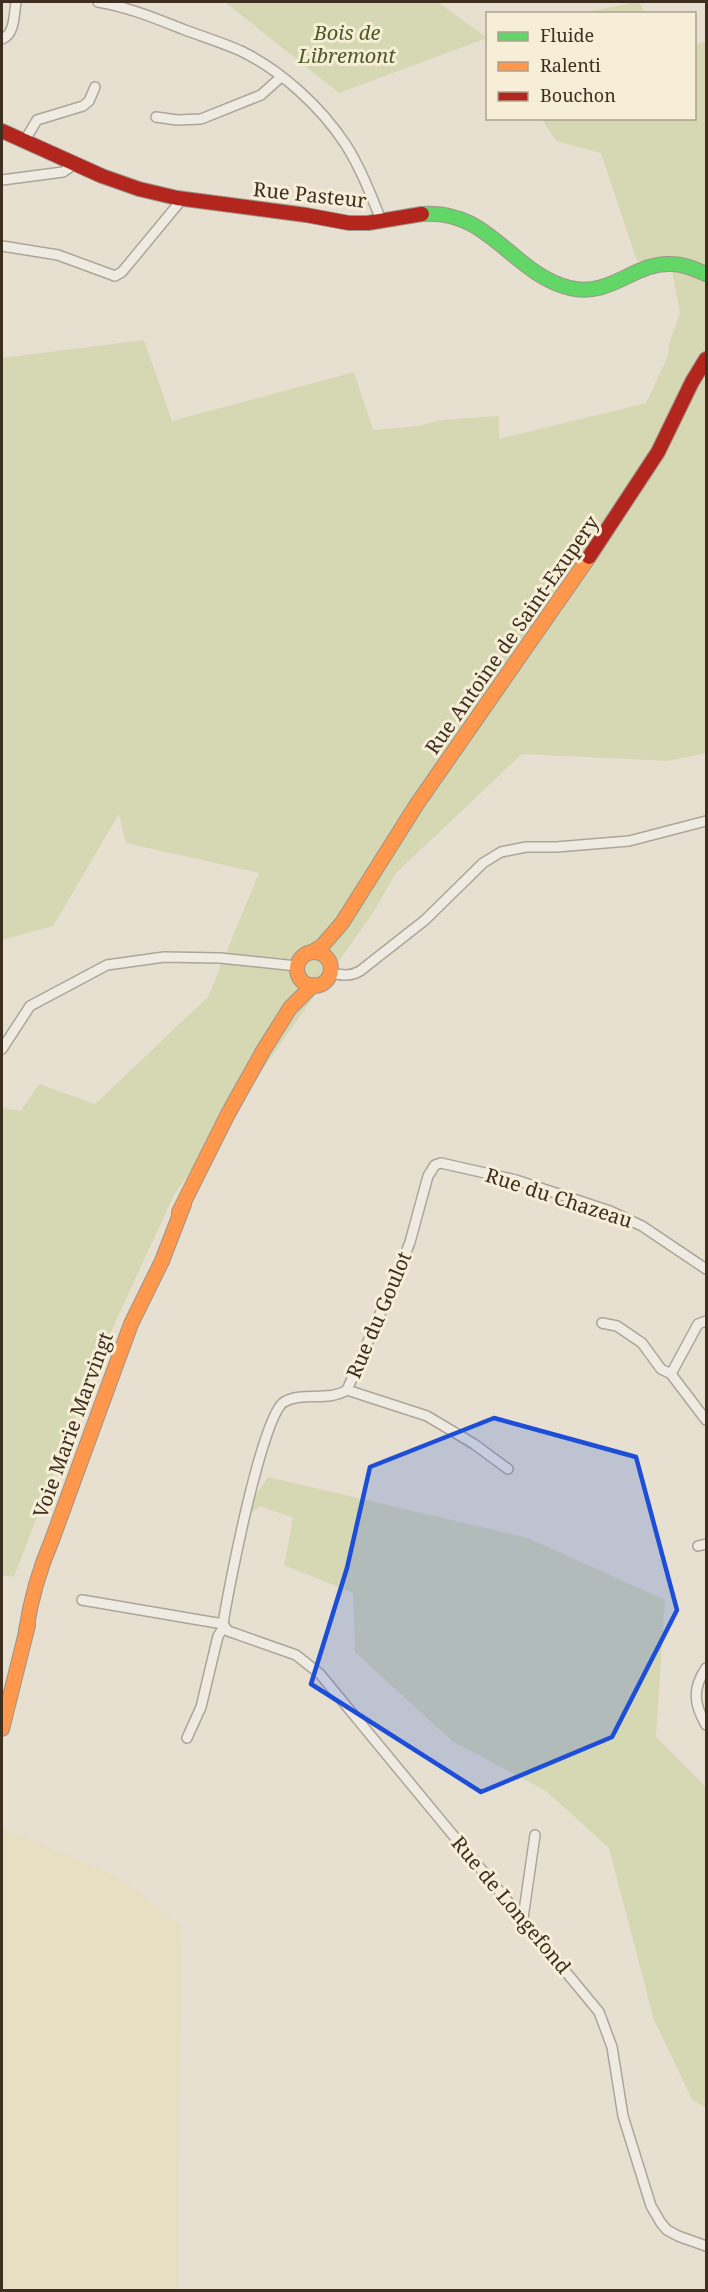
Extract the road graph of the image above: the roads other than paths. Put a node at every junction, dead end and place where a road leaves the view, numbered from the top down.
1 (16, 2) edge
2 (98, 2) edge
3 (2, 39) edge
4 (281, 77) junction
5 (95, 87) dead end
6 (156, 117) dead end
7 (2, 131) edge
8 (25, 140) junction
9 (72, 163) junction
10 (2, 180) edge
11 (180, 199) junction
12 (381, 220) junction
13 (2, 246) edge
14 (706, 274) edge
15 (706, 359) edge
16 (706, 821) edge
17 (339, 928) junction
18 (312, 952) junction
19 (329, 967) junction
20 (298, 972) junction
21 (313, 985) junction
22 (290, 1008) junction
23 (2, 1049) edge
24 (435, 1165) joint
25 (706, 1269) edge
26 (706, 1320) edge
27 (602, 1323) dead end
28 (670, 1374) junction
29 (347, 1390) junction
30 (706, 1420) edge
31 (508, 1469) dead end
32 (82, 1600) dead end
33 (223, 1625) junction
34 (706, 1668) edge
35 (706, 1725) edge
36 (2, 1729) edge
37 (187, 1738) dead end
38 (535, 1835) dead end
39 (523, 1918) junction
40 (706, 2246) edge

1 - 3 street
2 - 4 street
4 - 6 street
4 - 12 street
5 - 8 street
7 - 8 main road, Rue Pasteur
8 - 9 main road, Rue Pasteur
9 - 10 street
9 - 11 main road, Rue Pasteur
11 - 12 main road, Rue Pasteur
11 - 13 street
12 - 14 main road, Rue Pasteur
15 - 17 main road, Rue Antoine de Saint-Exupery
16 - 19 street
17 - 18 main road, Rue Antoine de Saint-Exupery
17 - 19 main road, Rue Antoine de Saint-Exupery
18 - 19 main road
18 - 20 main road
19 - 21 main road
20 - 21 main road
20 - 22 main road, Voie Marie Marvingt
20 - 23 street
21 - 22 main road, Voie Marie Marvingt
22 - 36 main road, Voie Marie Marvingt
24 - 25 street, Rue du Chazeau
24 - 29 street, Rue du Goulot
26 - 28 street
27 - 28 street
28 - 30 street
29 - 31 street
29 - 33 street, Rue du Goulot
32 - 33 street, Rue de Longefond
33 - 37 street
33 - 39 street, Rue de Longefond
34 - 35 street
38 - 39 street
39 - 40 street, Rue de Longefond

